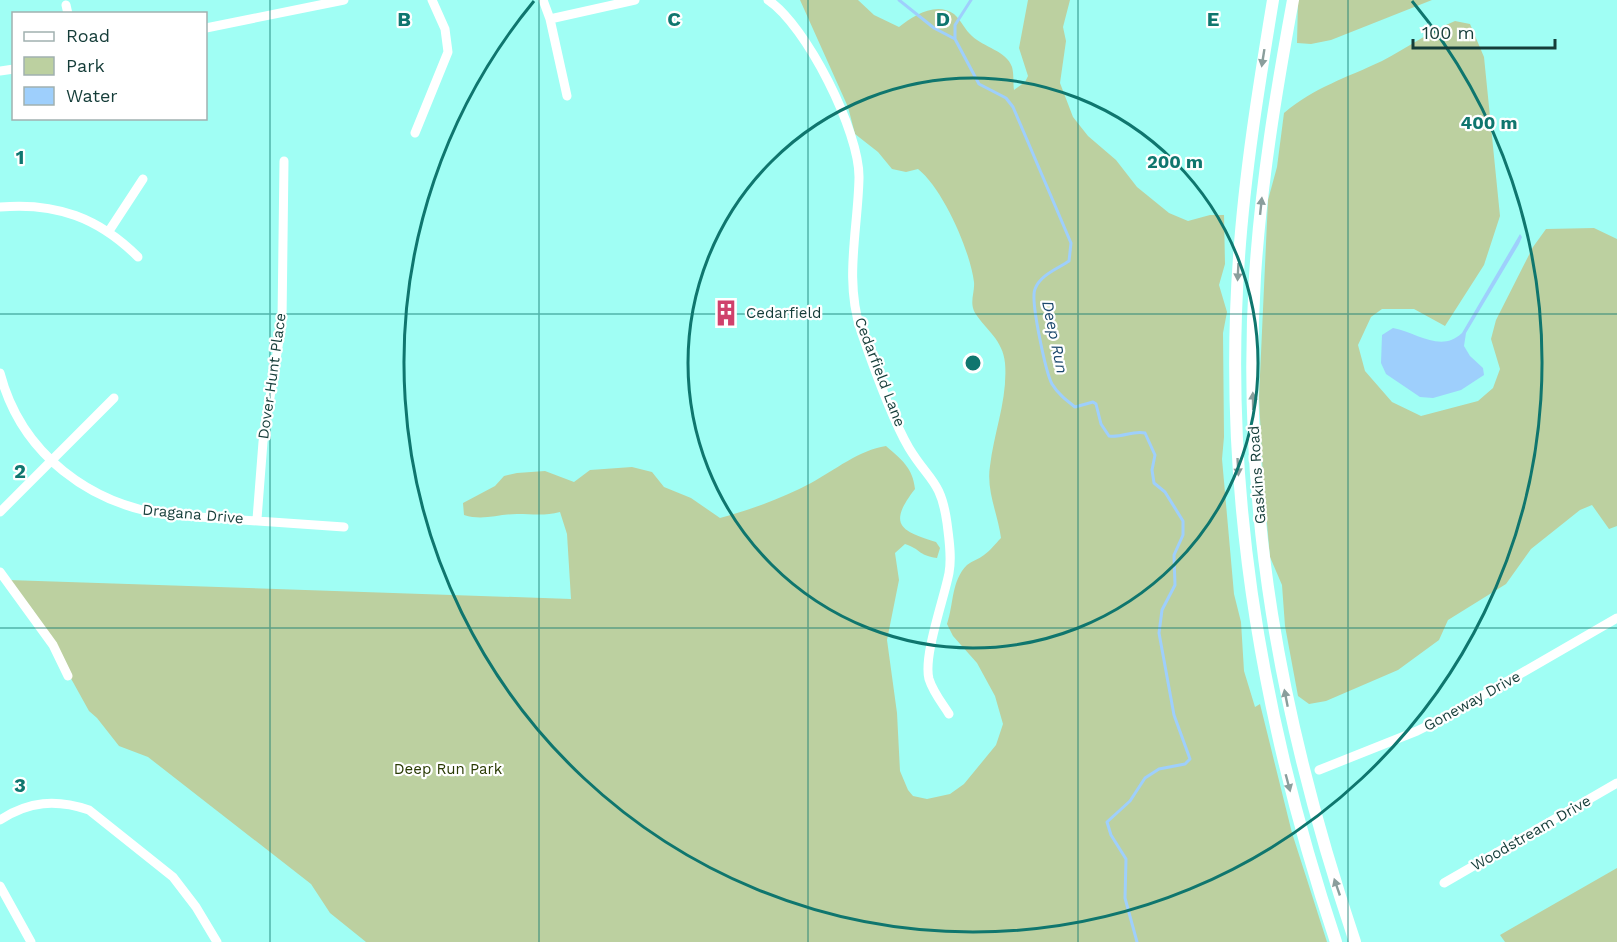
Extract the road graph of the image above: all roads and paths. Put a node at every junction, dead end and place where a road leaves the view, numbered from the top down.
1 (344, 0) edge
2 (432, 0) edge
3 (543, 0) edge
4 (635, 0) edge
5 (768, 0) edge
6 (1273, 0) edge
7 (1293, 0) edge
8 (550, 19) junction
9 (207, 28) edge
10 (567, 96) dead end
11 (415, 133) dead end
12 (284, 161) dead end
13 (143, 179) dead end
14 (0, 207) edge
15 (109, 231) junction
16 (138, 257) dead end
17 (0, 373) edge
18 (114, 398) dead end
19 (52, 462) junction
20 (0, 512) edge
21 (257, 519) junction
22 (344, 527) dead end
23 (0, 572) edge
24 (1617, 618) edge
25 (68, 676) dead end
26 (949, 714) dead end
27 (1319, 770) dead end
28 (1617, 783) edge
29 (0, 820) edge
30 (1444, 883) dead end
31 (0, 886) edge
32 (31, 942) edge
33 (217, 942) edge
34 (1336, 942) edge
35 (1355, 942) edge

1 - 9 street
2 - 11 street
3 - 8 street
4 - 8 street
5 - 26 street, Cedarfield Lane
6 -> 34 main road, Gaskins Road
35 -> 7 main road, Gaskins Road
8 - 10 street
12 - 21 street, Dover Hunt Place
13 - 15 street
14 - 15 street
15 - 16 street
17 - 19 street, Dragana Drive
18 - 19 street
19 - 20 street
19 - 21 street, Dragana Drive
21 - 22 street, Dragana Drive
23 - 25 street
24 - 27 street, Goneway Drive
28 - 30 street, Woodstream Drive
29 - 33 street
31 - 32 street

